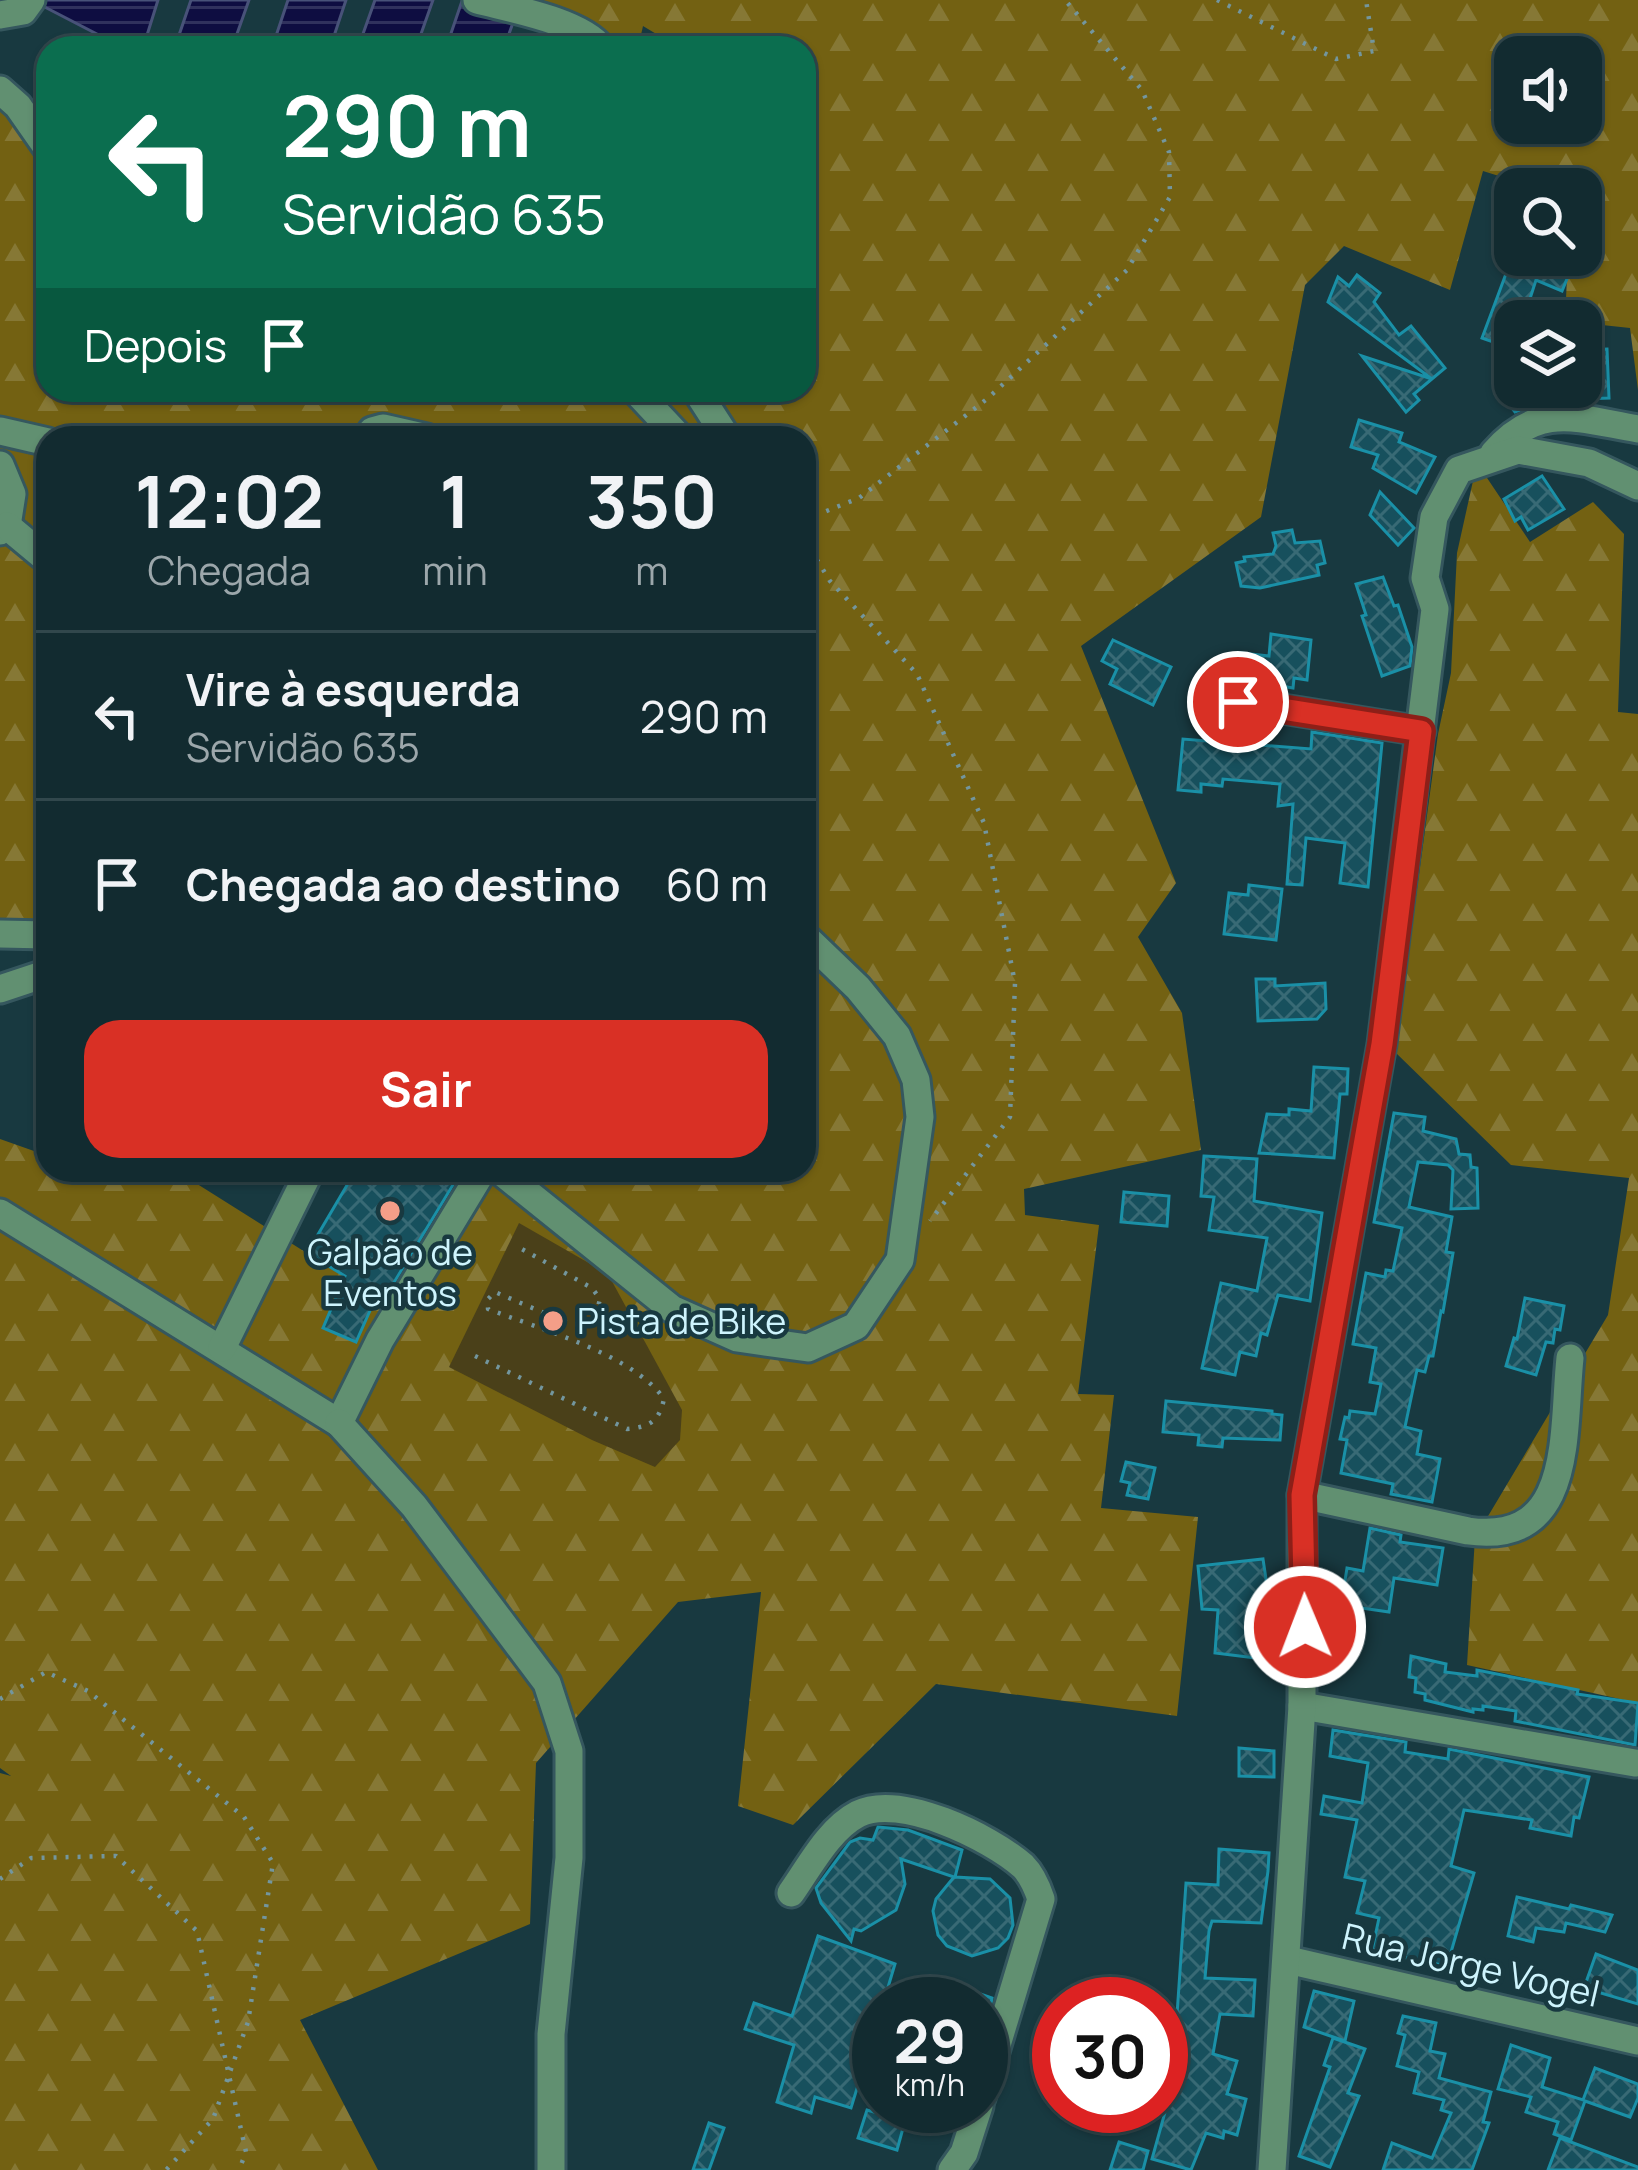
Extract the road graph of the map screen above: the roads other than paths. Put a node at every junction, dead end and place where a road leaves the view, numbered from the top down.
1 (31, 0) edge
2 (477, 0) edge
3 (0, 15) edge
4 (587, 36) edge
5 (0, 89) edge
6 (36, 132) edge
7 (646, 402) edge
8 (669, 426) edge
9 (1638, 429) edge
10 (0, 431) edge
11 (36, 439) edge
12 (1488, 460) junction
13 (0, 465) edge
14 (1638, 486) edge
15 (4, 528) edge
16 (36, 551) edge
17 (1238, 702) dead end
18 (1423, 719) junction
19 (0, 914) edge
20 (36, 930) edge
21 (0, 934) edge
22 (36, 934) edge
23 (816, 948) edge
24 (36, 977) edge
25 (0, 989) edge
26 (304, 1182) edge
27 (476, 1182) edge
28 (515, 1182) edge
29 (0, 1213) edge
30 (222, 1348) junction
31 (1570, 1358) dead end
32 (339, 1423) junction
33 (1302, 1495) junction
34 (1302, 1706) junction
35 (1635, 1763) edge
36 (791, 1892) dead end
37 (1288, 1960) junction
38 (1008, 2009) edge
39 (1638, 2041) edge
40 (970, 2133) edge
41 (551, 2170) edge
42 (952, 2170) edge
43 (1272, 2170) edge

1 - 3 street
2 - 4 street
5 - 6 street
7 - 8 street
9 - 12 street
10 - 11 street
12 - 14 street
12 - 18 street
13 - 15 street
15 - 16 street
17 - 18 street
18 - 33 street
19 - 20 street
21 - 22 street
23 - 28 street
24 - 25 street
26 - 30 street
27 - 32 street
29 - 30 street
30 - 32 street
31 - 33 street
32 - 41 street
33 - 34 street
34 - 35 street
34 - 37 street
36 - 38 street
37 - 39 street, Rua Jorge Vogel
37 - 43 street
40 - 42 street

